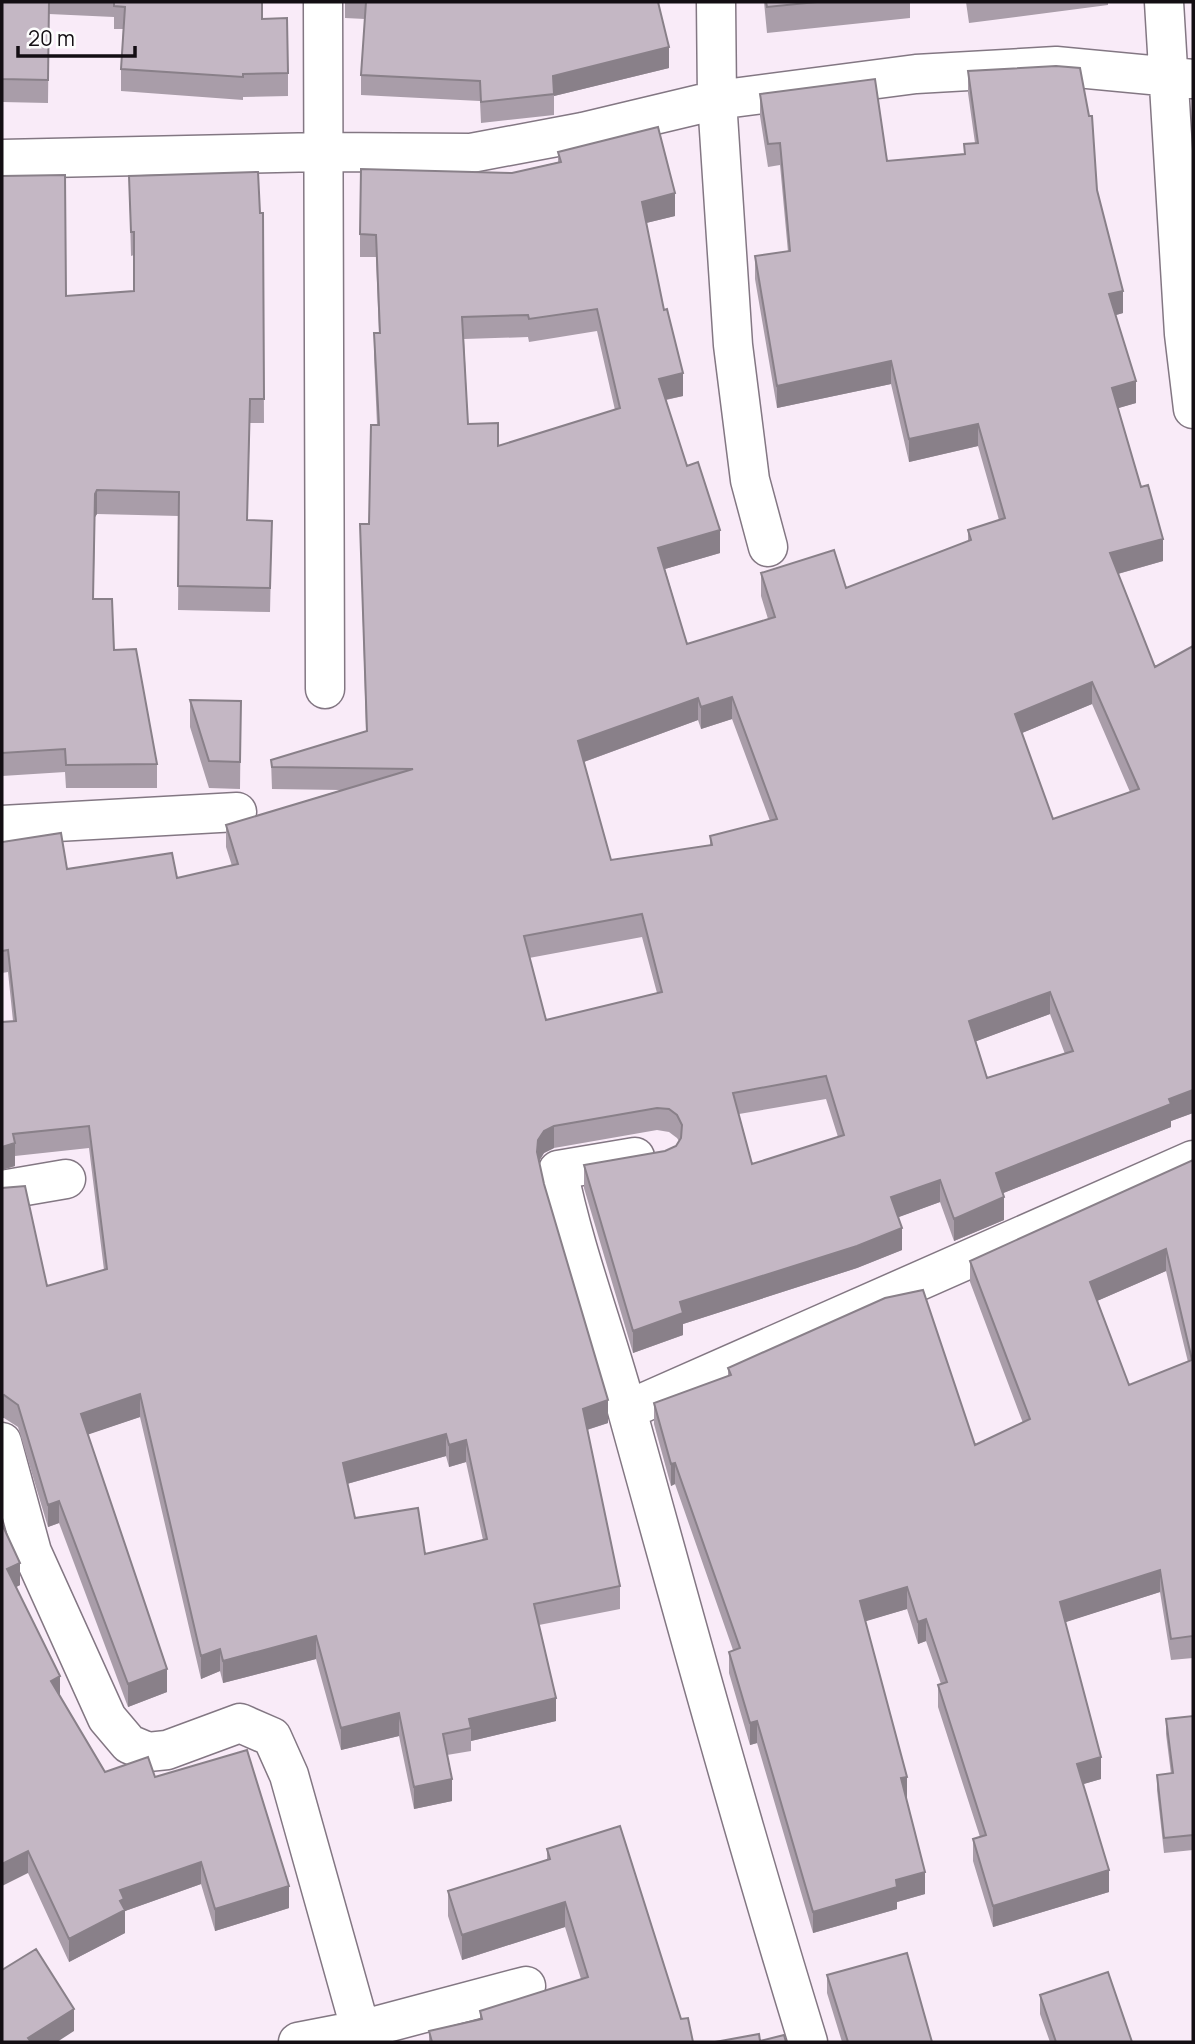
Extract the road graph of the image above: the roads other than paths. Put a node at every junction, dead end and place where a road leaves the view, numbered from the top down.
1 (323, 2) edge
2 (716, 2) edge
3 (1164, 2) edge
4 (1181, 79) edge
5 (717, 100) junction
6 (321, 152) junction
7 (2, 159) edge
8 (1193, 409) edge
9 (768, 547) dead end
10 (325, 689) dead end
11 (237, 812) dead end
12 (2, 825) edge
13 (662, 1152) edge
14 (1193, 1160) edge
15 (66, 1179) dead end
16 (2, 1190) edge
17 (627, 1410) junction
18 (2, 1443) edge
19 (526, 1986) dead end
20 (362, 2036) edge
21 (298, 2042) edge
22 (808, 2042) edge

1 - 6 street
2 - 5 street
3 - 4 street
4 - 5 street
4 - 8 street
5 - 6 street
5 - 9 street
6 - 7 street
6 - 10 street
11 - 12 street
13 - 17 street
14 - 17 street
15 - 16 street
17 - 22 street
18 - 20 street
19 - 20 street
20 - 21 street

